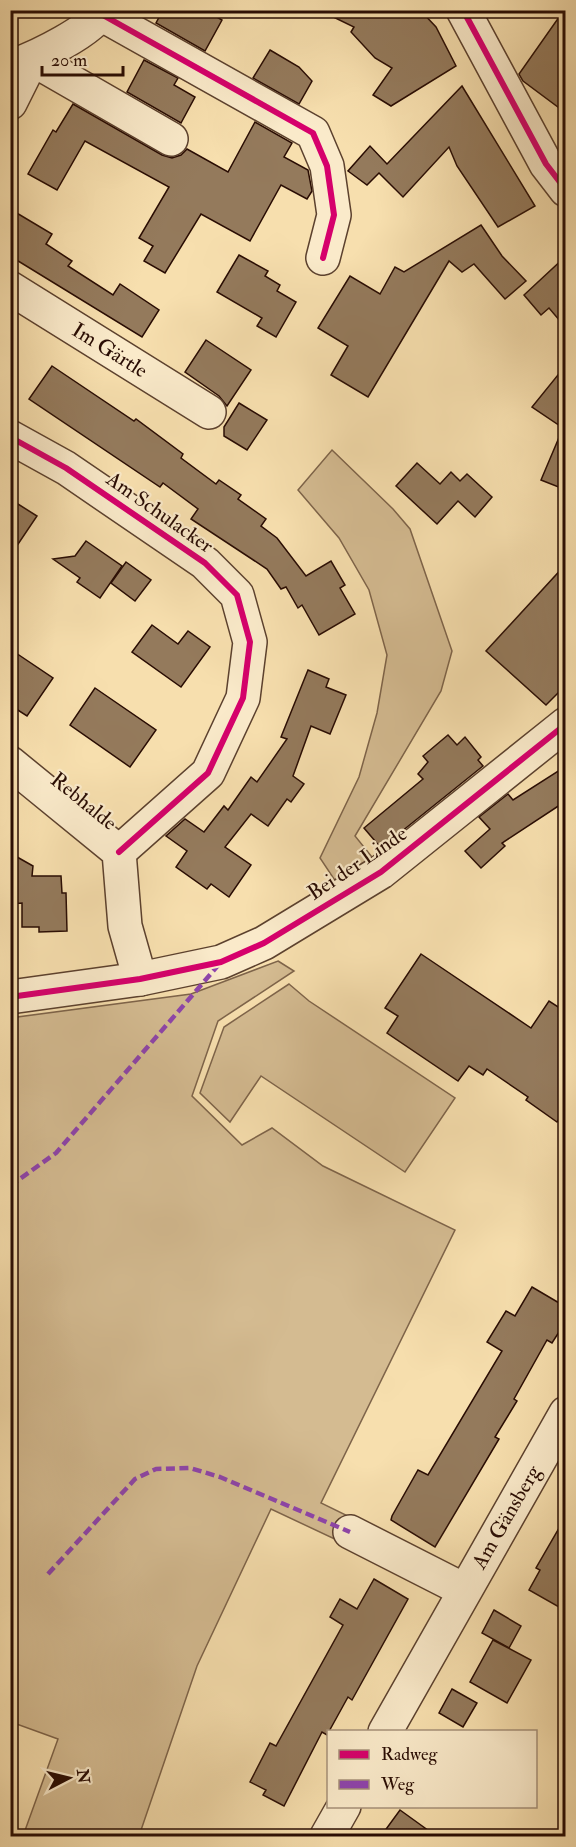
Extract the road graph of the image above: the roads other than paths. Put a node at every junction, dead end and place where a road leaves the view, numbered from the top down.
1 (463, 10) edge
2 (102, 12) edge
3 (21, 63) edge
4 (10, 103) edge
5 (171, 139) dead end
6 (566, 190) edge
7 (323, 258) dead end
8 (10, 288) edge
9 (209, 412) dead end
10 (10, 437) edge
11 (565, 724) edge
12 (10, 763) edge
13 (119, 852) junction
14 (140, 980) junction
15 (10, 997) edge
16 (566, 1413) edge
17 (350, 1532) dead end
18 (464, 1590) junction
19 (387, 1730) edge
20 (343, 1808) edge
21 (327, 1836) edge

1 - 6 street
2 - 3 street
2 - 7 street
3 - 4 street
3 - 5 street
8 - 9 street, Im Gärtle
10 - 13 street, Am Schulacker
11 - 14 street, Bei der Linde
12 - 13 street, Rebhalde
13 - 14 street, Rebhalde
14 - 15 street, Bei der Linde
16 - 18 street, Am Gänsberg
17 - 18 street
18 - 19 street, Am Gänsberg
20 - 21 street

